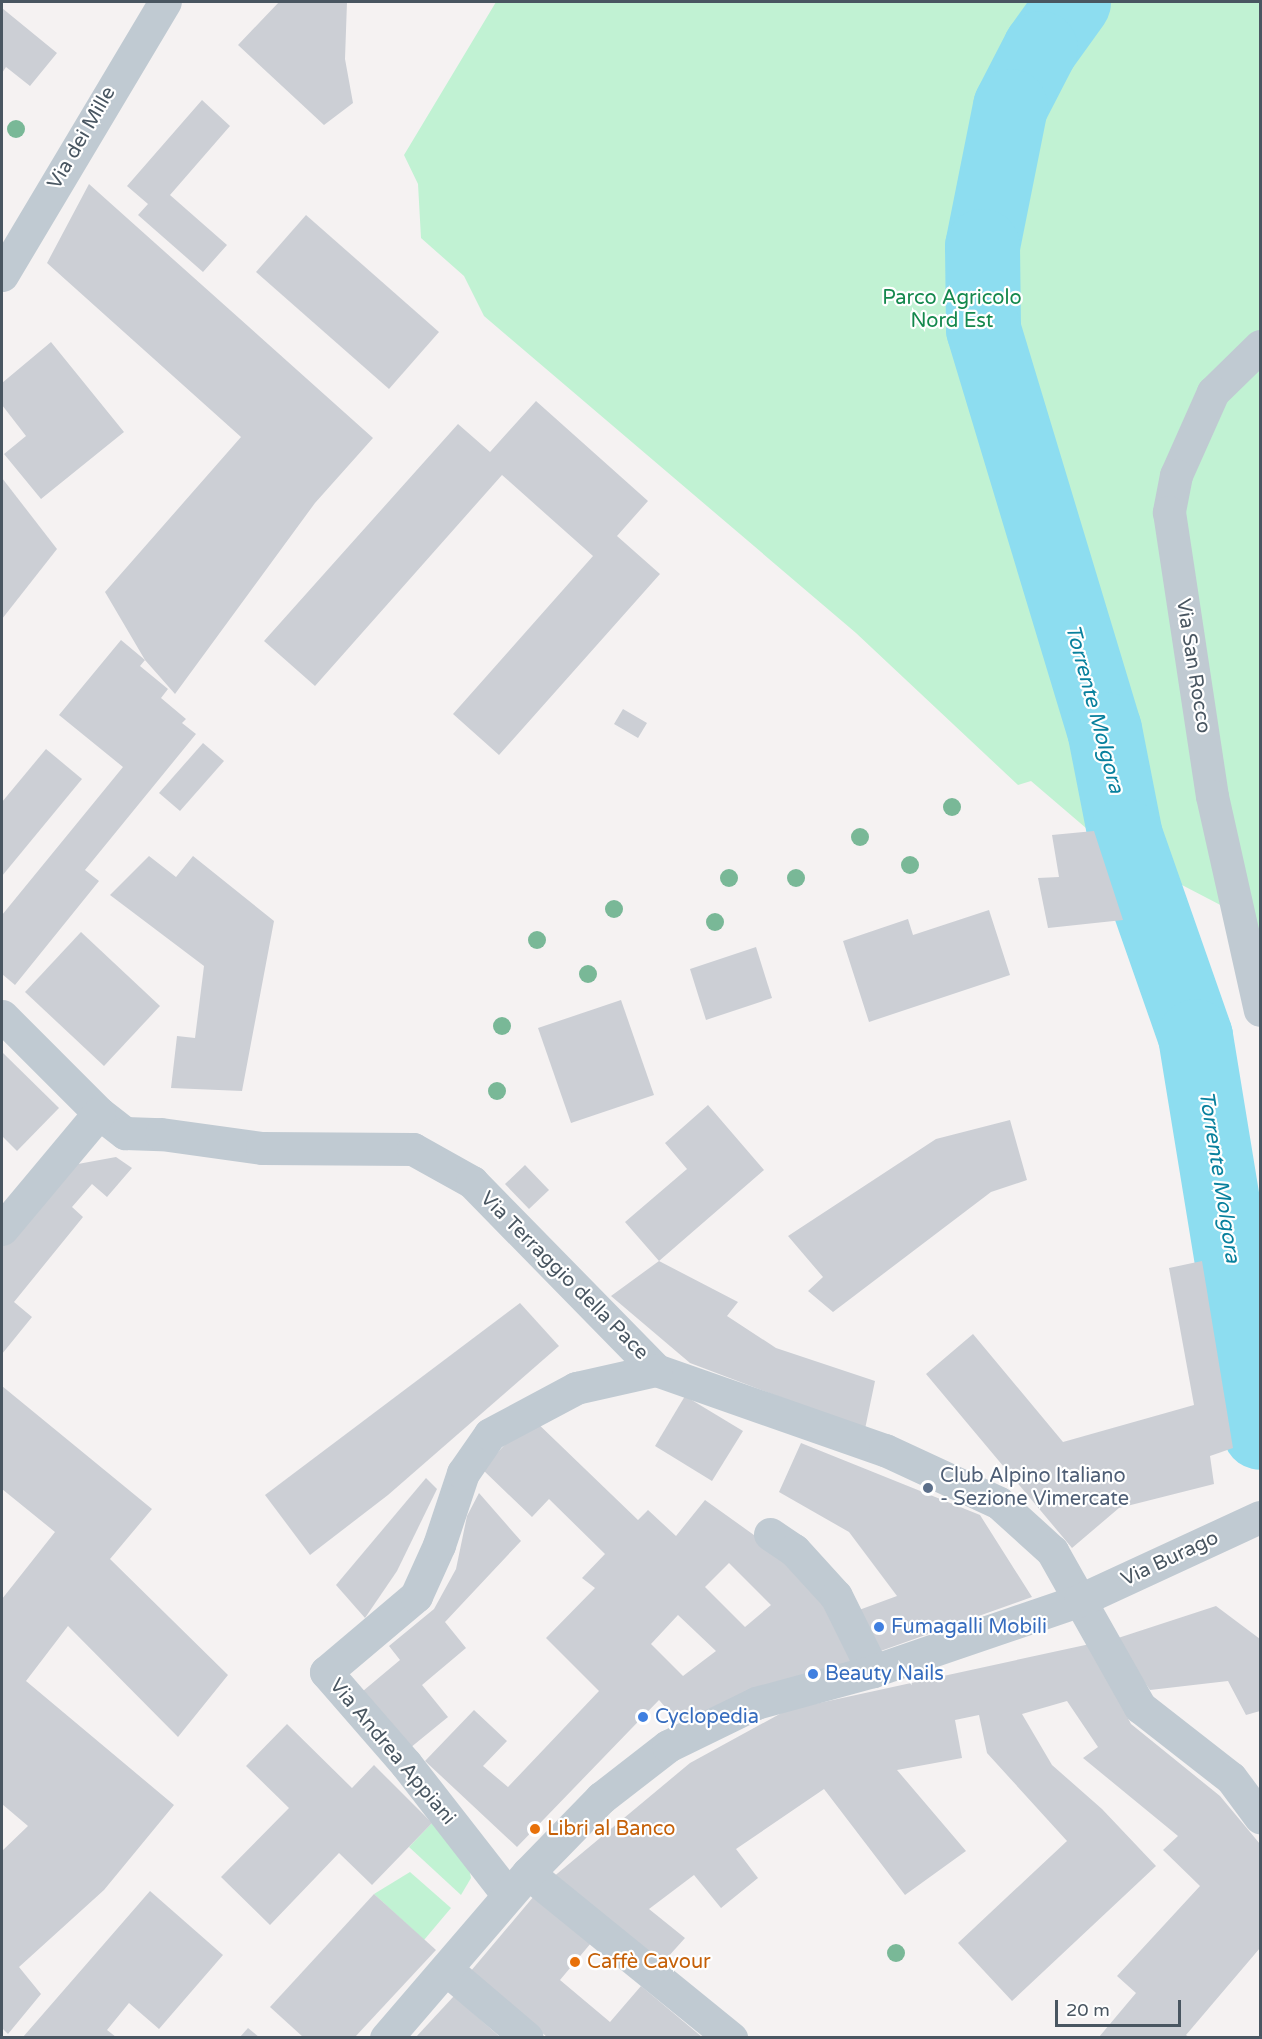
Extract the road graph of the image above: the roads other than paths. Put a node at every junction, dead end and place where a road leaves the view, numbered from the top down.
1 (165, 2) edge
2 (2, 276) edge
3 (1260, 346) edge
4 (1260, 1010) edge
5 (2, 1016) edge
6 (99, 1113) junction
7 (2, 1229) edge
8 (656, 1370) junction
9 (1260, 1517) edge
10 (789, 1539) dead end
11 (1080, 1600) junction
12 (873, 1671) junction
13 (1260, 1817) edge
14 (518, 1884) junction
15 (446, 1969) junction
16 (386, 2037) edge
17 (527, 2037) edge
18 (731, 2037) edge

1 - 2 street, Via dei Mille
3 - 4 street, Via San Rocco
5 - 6 street, Via Terraggio della Pace
6 - 7 street
6 - 8 street, Via Terraggio della Pace
8 - 11 street, Via Terraggio della Pace
8 - 14 street, Via Andrea Appiani
9 - 11 street, Via Burago
10 - 12 street
11 - 12 street, Via Burago
11 - 13 street, Via Terraggio della Pace
12 - 14 street, Via Burago
14 - 15 street, Via Burago
14 - 18 street
15 - 16 street, Via Burago
15 - 17 street

